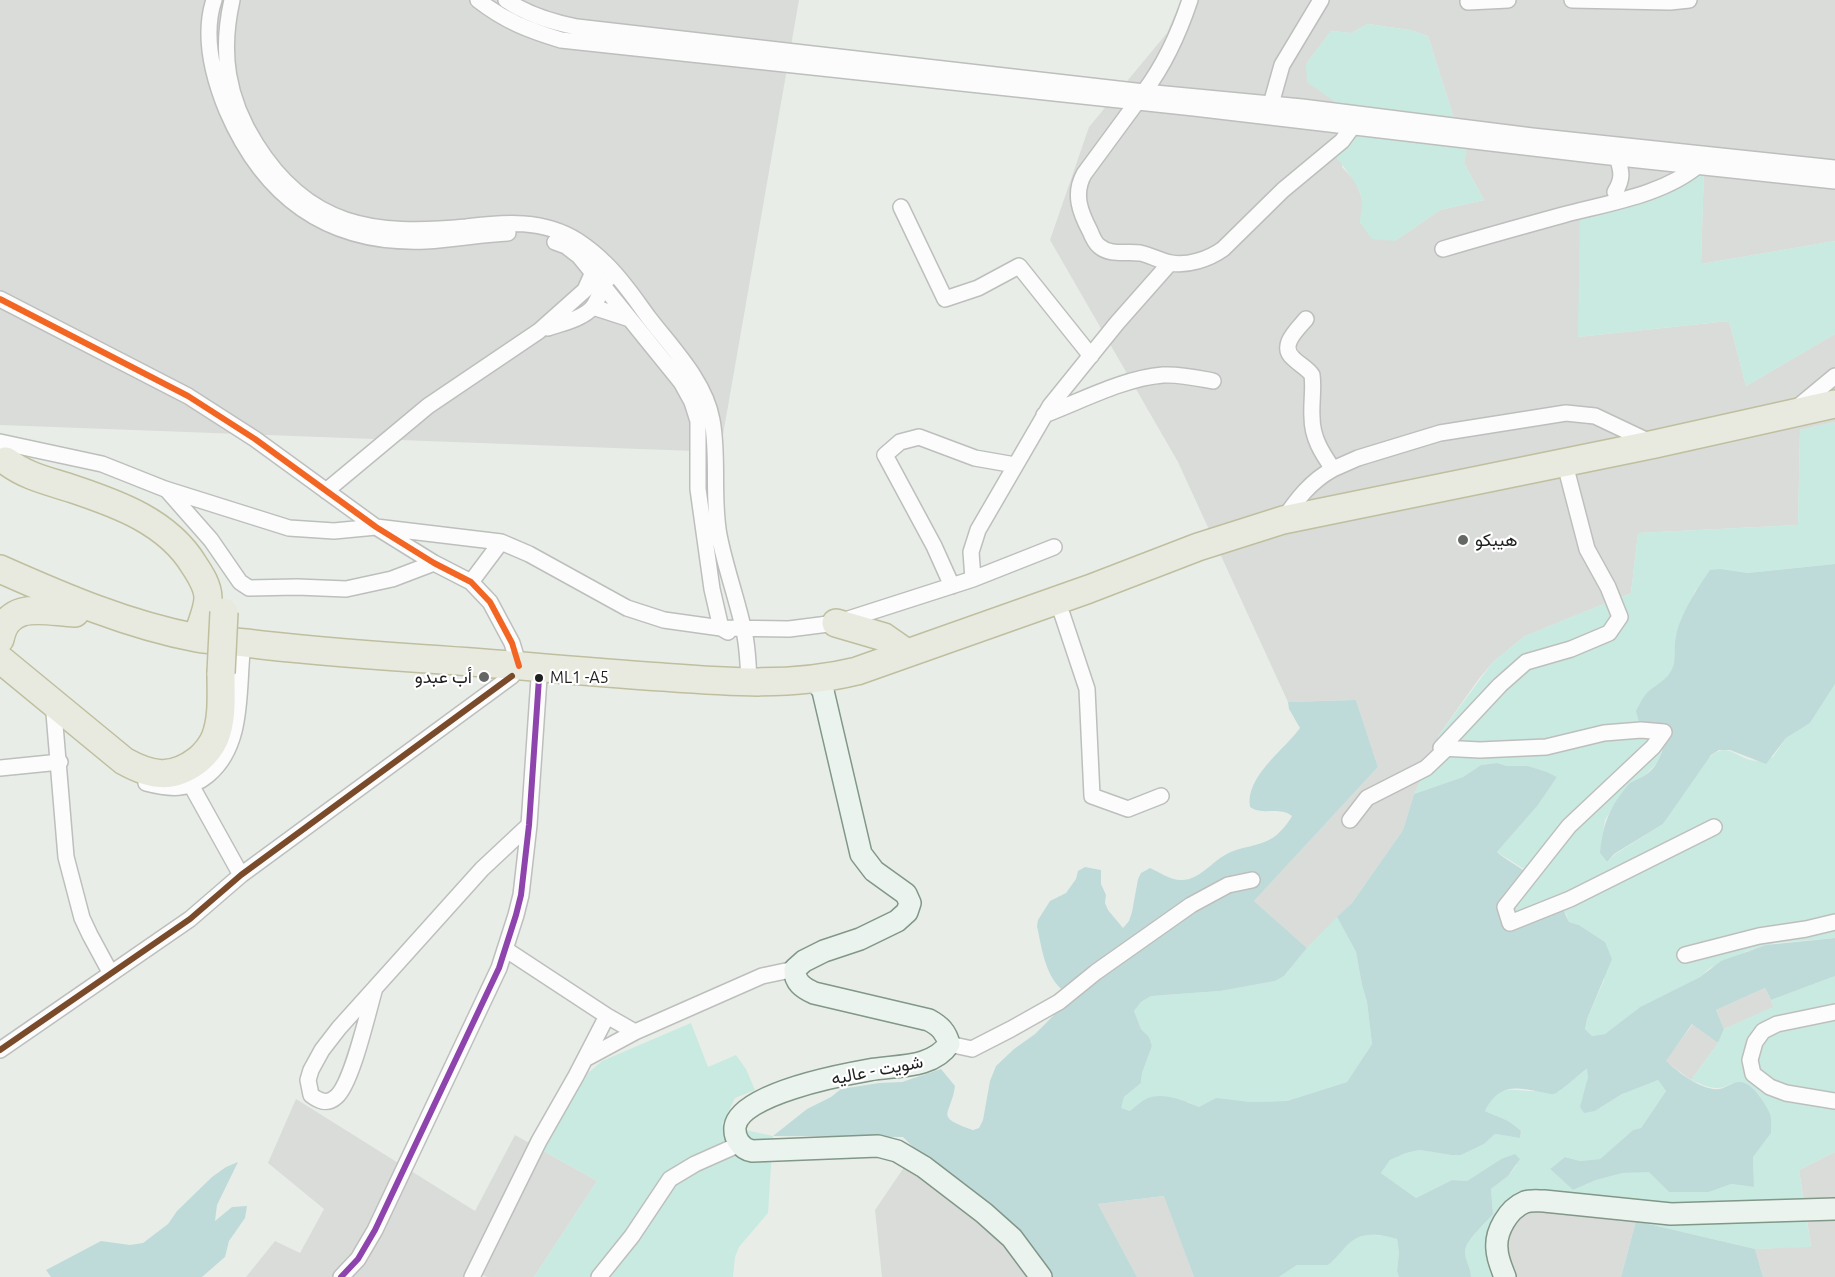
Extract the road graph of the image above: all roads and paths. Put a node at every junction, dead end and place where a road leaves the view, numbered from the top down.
1 (214, 0) edge
2 (232, 0) edge
3 (478, 0) edge
4 (506, 0) edge
5 (1190, 0) edge
6 (1321, 0) edge
7 (1509, 0) edge
8 (1572, 0) edge
9 (1689, 0) edge
10 (1468, 2) dead end
11 (720, 50) junction
12 (1141, 97) junction
13 (1271, 104) junction
14 (1301, 113) junction
15 (1353, 126) junction
16 (1617, 157) junction
17 (1697, 160) junction
18 (1835, 168) edge
19 (1835, 181) edge
20 (1615, 192) junction
21 (901, 207) dead end
22 (1566, 214) junction
23 (1443, 249) dead end
24 (1170, 263) junction
25 (604, 273) junction
26 (0, 299) edge
27 (593, 307) junction
28 (630, 319) junction
29 (1306, 319) dead end
30 (539, 331) junction
31 (1090, 356) junction
32 (1835, 376) edge
33 (1213, 381) dead end
34 (1835, 404) edge
35 (1789, 414) junction
36 (1044, 415) junction
37 (1835, 420) edge
38 (1655, 444) junction
39 (8, 457) edge
40 (1015, 465) junction
41 (1333, 469) junction
42 (1568, 476) junction
43 (1485, 486) junction
44 (165, 489) junction
45 (326, 491) junction
46 (1283, 520) junction
47 (376, 527) junction
48 (501, 542) junction
49 (1054, 547) dead end
50 (434, 562) junction
51 (0, 568) edge
52 (973, 579) junction
53 (471, 582) junction
54 (0, 583) edge
55 (952, 586) junction
56 (1095, 595) junction
57 (75, 613) junction
58 (1062, 614) junction
59 (836, 623) junction
60 (721, 628) junction
61 (745, 636) junction
62 (197, 638) junction
63 (0, 639) edge
64 (0, 644) edge
65 (242, 653) junction
66 (907, 653) junction
67 (9, 666) edge
68 (524, 673) junction
69 (749, 682) junction
70 (819, 685) junction
71 (53, 701) junction
72 (1446, 749) junction
73 (60, 762) junction
74 (0, 768) edge
75 (148, 776) junction
76 (191, 785) junction
77 (1161, 796) dead end
78 (1350, 820) dead end
79 (529, 825) junction
80 (1714, 827) dead end
81 (241, 875) junction
82 (1252, 880) dead end
83 (1835, 922) edge
84 (505, 949) junction
85 (1685, 954) dead end
86 (795, 969) junction
87 (110, 972) junction
88 (375, 988) junction
89 (1835, 1012) edge
90 (607, 1016) junction
91 (635, 1032) junction
92 (949, 1044) junction
93 (0, 1050) edge
94 (585, 1059) junction
95 (1835, 1101) edge
96 (740, 1144) junction
97 (1835, 1209) edge
98 (341, 1277) edge
99 (472, 1277) edge
100 (599, 1277) edge
101 (1041, 1277) edge
102 (1505, 1277) edge

1 - 25 street
2 - 25 street
3 - 11 street
4 - 11 street
5 - 12 street
6 - 13 street
7 - 10 street
8 - 9 street
11 - 12 street
12 - 13 street
12 - 14 street
12 - 24 street
13 - 14 street
14 - 15 street
14 - 17 street
15 - 16 street
15 - 24 street
16 - 17 street
16 - 20 street
17 - 18 street
17 - 19 street
17 - 20 street
17 - 22 street
20 - 22 street
21 - 31 street
22 - 23 street
24 - 31 street
25 - 27 street
25 - 28 street
25 - 30 street
25 - 61 street
26 - 45 street
27 - 28 street
27 - 30 street
28 - 60 street
29 - 41 street
30 - 45 street
31 - 36 street
32 - 35 street
33 - 36 street
34 - 35 highway
35 - 38 highway
36 - 40 street
37 - 42 highway
38 - 41 street
38 - 43 highway
39 - 44 street
39 - 62 highway
39 - 75 highway, bridge
40 - 52 street
40 - 55 street
41 - 46 street
42 - 43 highway
42 - 72 street
43 - 46 highway
43 - 56 highway
44 - 47 street
44 - 50 street
45 - 47 street
46 - 56 highway
47 - 48 street
47 - 50 street
48 - 53 street
48 - 60 street
49 - 52 street
50 - 53 street
51 - 62 highway
52 - 55 street
53 - 68 street
54 - 57 highway
55 - 59 street
56 - 58 highway
56 - 66 highway
57 - 63 highway
57 - 65 highway
58 - 70 highway
58 - 77 street
59 - 61 street
59 - 66 highway
60 - 61 street
61 - 69 street
62 - 68 highway
64 - 67 highway
65 - 68 highway
65 - 76 street
66 - 70 highway
67 - 71 highway
68 - 69 highway
68 - 70 highway
68 - 79 street
68 - 81 street
69 - 70 highway
70 - 86 street
71 - 73 street
71 - 75 highway
72 - 78 street
72 - 80 street
73 - 74 street
73 - 87 street
75 - 76 street
76 - 81 street
79 - 84 street
79 - 88 street
81 - 87 street
82 - 92 street
83 - 85 street
84 - 90 street
84 - 98 street
86 - 91 street
86 - 92 street
87 - 93 street
88 - 88 street
89 - 95 street
90 - 91 street
90 - 94 street
91 - 94 street
92 - 96 street, شويت - عاليه
94 - 99 street
96 - 100 street
96 - 101 street
97 - 102 street

